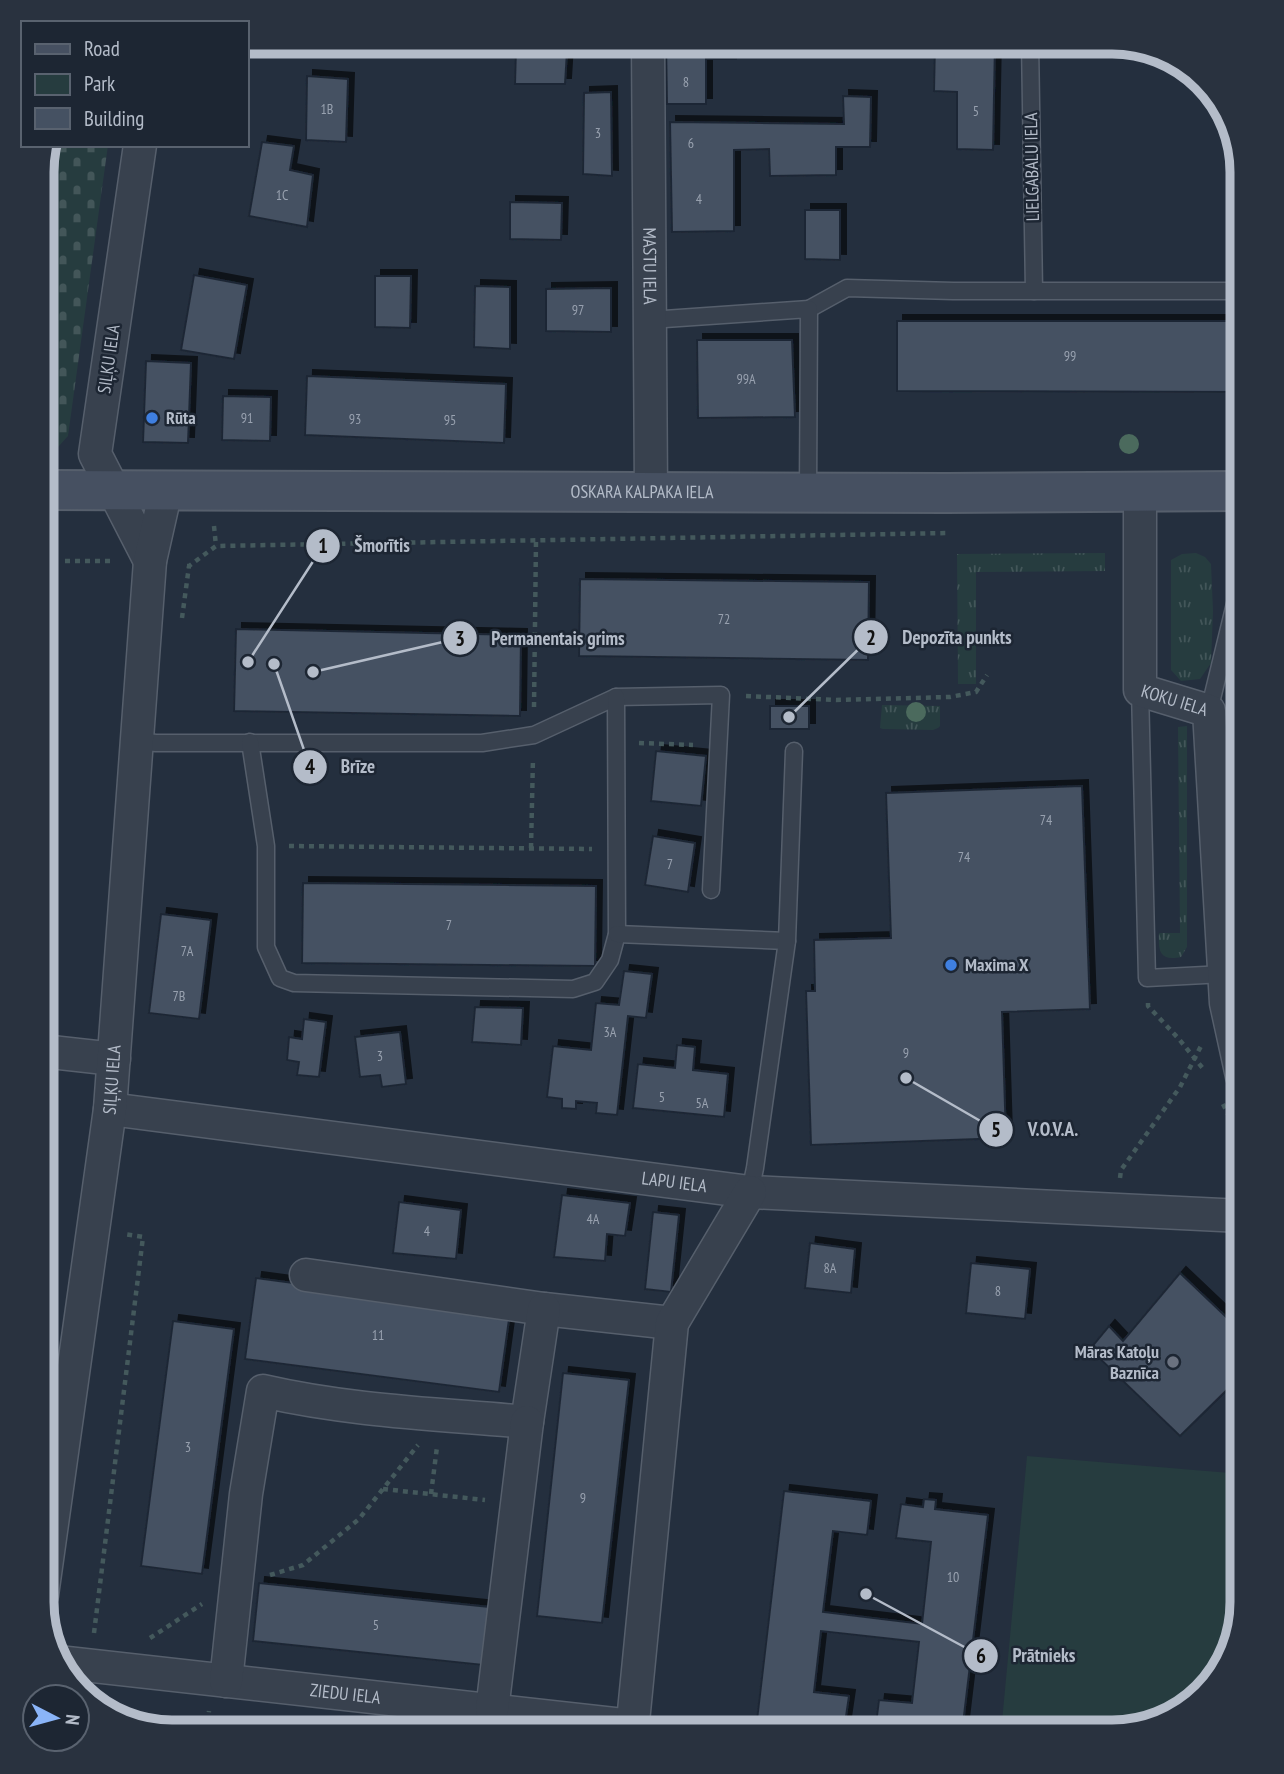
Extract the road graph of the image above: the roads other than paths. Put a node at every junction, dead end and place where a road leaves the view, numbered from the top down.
1 (648, 55) edge
2 (1030, 55) edge
3 (140, 147) edge
4 (1034, 291) junction
5 (1230, 291) edge
6 (809, 309) junction
7 (650, 320) junction
8 (55, 490) edge
9 (113, 490) junction
10 (166, 490) junction
11 (1230, 491) edge
12 (651, 492) junction
13 (807, 492) junction
14 (1140, 492) junction
15 (149, 561) junction
16 (1230, 624) edge
17 (1140, 690) junction
18 (615, 697) junction
19 (1209, 711) junction
20 (135, 741) junction
21 (250, 742) junction
22 (794, 751) dead end
23 (711, 890) dead end
24 (617, 933) junction
25 (787, 941) junction
26 (1225, 988) junction
27 (1230, 1014) edge
28 (54, 1052) edge
29 (114, 1059) junction
30 (110, 1109) junction
31 (750, 1192) junction
32 (1230, 1215) edge
33 (306, 1275) dead end
34 (544, 1309) junction
35 (673, 1322) junction
36 (527, 1422) junction
37 (54, 1509) edge
38 (72, 1663) edge
39 (226, 1681) junction
40 (492, 1710) junction
41 (561, 1719) edge
42 (633, 1719) edge

1 - 7 street, MASTU IELA
2 - 4 lane, LIELGABALU IELA
3 - 9 street, SIĻĶU IELA
4 - 5 lane
4 - 6 lane
6 - 7 lane
6 - 13 lane
7 - 12 street, MASTU IELA
8 - 9 main road, OSKARA KALPAKA IELA
9 - 10 main road, OSKARA KALPAKA IELA
9 - 15 street, SIĻĶU IELA
10 - 12 main road, OSKARA KALPAKA IELA
10 - 15 street, SIĻĶU IELA
11 - 14 main road, OSKARA KALPAKA IELA
12 - 13 main road, OSKARA KALPAKA IELA
13 - 14 main road, OSKARA KALPAKA IELA
14 - 17 street, KOKU IELA
15 - 20 street, SIĻĶU IELA
16 - 19 lane
17 - 19 street, KOKU IELA
17 - 26 lane
18 - 21 lane
18 - 23 lane
18 - 24 lane
19 - 26 street, KOKU IELA
20 - 21 lane
20 - 29 street, SIĻĶU IELA
21 - 24 lane
22 - 25 lane
24 - 25 lane
25 - 31 lane
26 - 27 street, KOKU IELA
28 - 29 street
29 - 30 street, SIĻĶU IELA
30 - 31 street, LAPU IELA
30 - 37 street, SIĻĶU IELA
31 - 32 street, LAPU IELA
31 - 35 street
33 - 34 street
34 - 35 street
34 - 36 street
35 - 42 street
36 - 39 street
36 - 40 street
38 - 39 street, ZIEDU IELA
39 - 40 street, ZIEDU IELA
40 - 41 street, ZIEDU IELA

